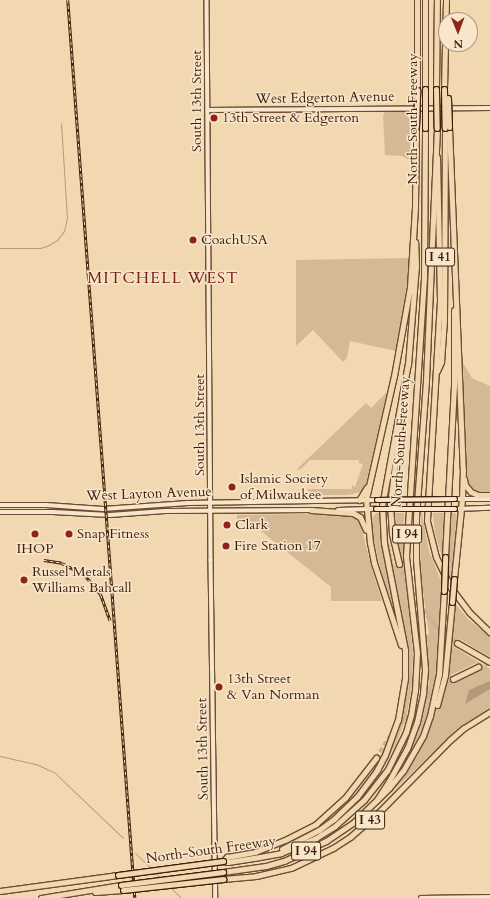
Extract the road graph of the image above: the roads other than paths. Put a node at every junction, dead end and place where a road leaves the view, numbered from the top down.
1 (207, 0) edge
2 (417, 0) edge
3 (425, 0) edge
4 (437, 0) edge
5 (446, 0) edge
6 (446, 12) edge
7 (445, 52) edge
8 (490, 108) edge
9 (208, 110) junction
10 (447, 128) junction
11 (437, 138) junction
12 (415, 206) junction
13 (454, 243) junction
14 (408, 363) junction
15 (435, 376) junction
16 (463, 469) junction
17 (370, 480) junction
18 (490, 496) edge
19 (366, 499) junction
20 (462, 499) junction
21 (490, 499) edge
22 (359, 500) junction
23 (211, 502) junction
24 (0, 504) edge
25 (490, 508) edge
26 (461, 509) junction
27 (211, 510) junction
28 (311, 510) junction
29 (366, 510) junction
30 (0, 512) edge
31 (370, 542) junction
32 (400, 564) tunnel mouth
33 (490, 632) edge
34 (457, 643) tunnel mouth
35 (490, 662) edge
36 (478, 667) tunnel mouth
37 (453, 679) tunnel mouth
38 (404, 687) junction
39 (490, 712) edge
40 (430, 716) junction
41 (376, 758) tunnel mouth
42 (376, 801) junction
43 (254, 858) junction
44 (223, 861) junction
45 (122, 888) junction
46 (0, 891) edge
47 (41, 898) edge
48 (216, 898) edge
49 (421, 898) edge
50 (490, 898) edge

1 - 9 street, South 13th Street
2 - 12 highway, I 41, bridge
3 - 43 highway, North-South Freeway / I 94, bridge
4 - 11 highway, North-South Freeway / I 41, bridge
5 - 6 highway
7 - 10 highway, bridge
8 - 9 street, West Edgerton Avenue
9 - 23 street, South 13th Street
10 - 13 highway
10 - 15 highway
11 - 15 highway, I 41
11 - 42 highway, North-South Freeway / I 94
12 - 14 highway, I 41
12 - 17 highway
13 - 16 highway
13 - 40 highway, bridge
14 - 32 highway, I 41
14 - 38 highway
15 - 33 highway, I 41
16 - 18 highway
16 - 20 highway
17 - 19 highway
17 - 22 highway
19 - 20 main road, West Layton Avenue, bridge
19 - 22 main road, West Layton Avenue
19 - 29 highway
20 - 21 main road, West Layton Avenue
20 - 26 highway
22 - 23 main road, West Layton Avenue
23 - 24 main road, West Layton Avenue
23 - 27 street, South 13th Street
25 - 26 main road, West Layton Avenue
26 - 29 main road, West Layton Avenue, bridge
26 - 40 highway, bridge
27 - 28 main road, West Layton Avenue
27 - 30 main road, West Layton Avenue
27 - 48 street, South 13th Street
28 - 29 main road, West Layton Avenue
28 - 31 highway
29 - 31 highway
31 - 38 highway
34 - 35 highway
36 - 37 highway
38 - 43 highway
39 - 45 highway, I 43, bridge
40 - 42 highway
41 - 44 highway, I 43
42 - 45 highway, North-South Freeway / I 94, bridge
43 - 44 highway, North-South Freeway / I 94
44 - 46 highway, North-South Freeway / I 94, bridge
45 - 47 highway, North-South Freeway / I 94
49 - 50 street

